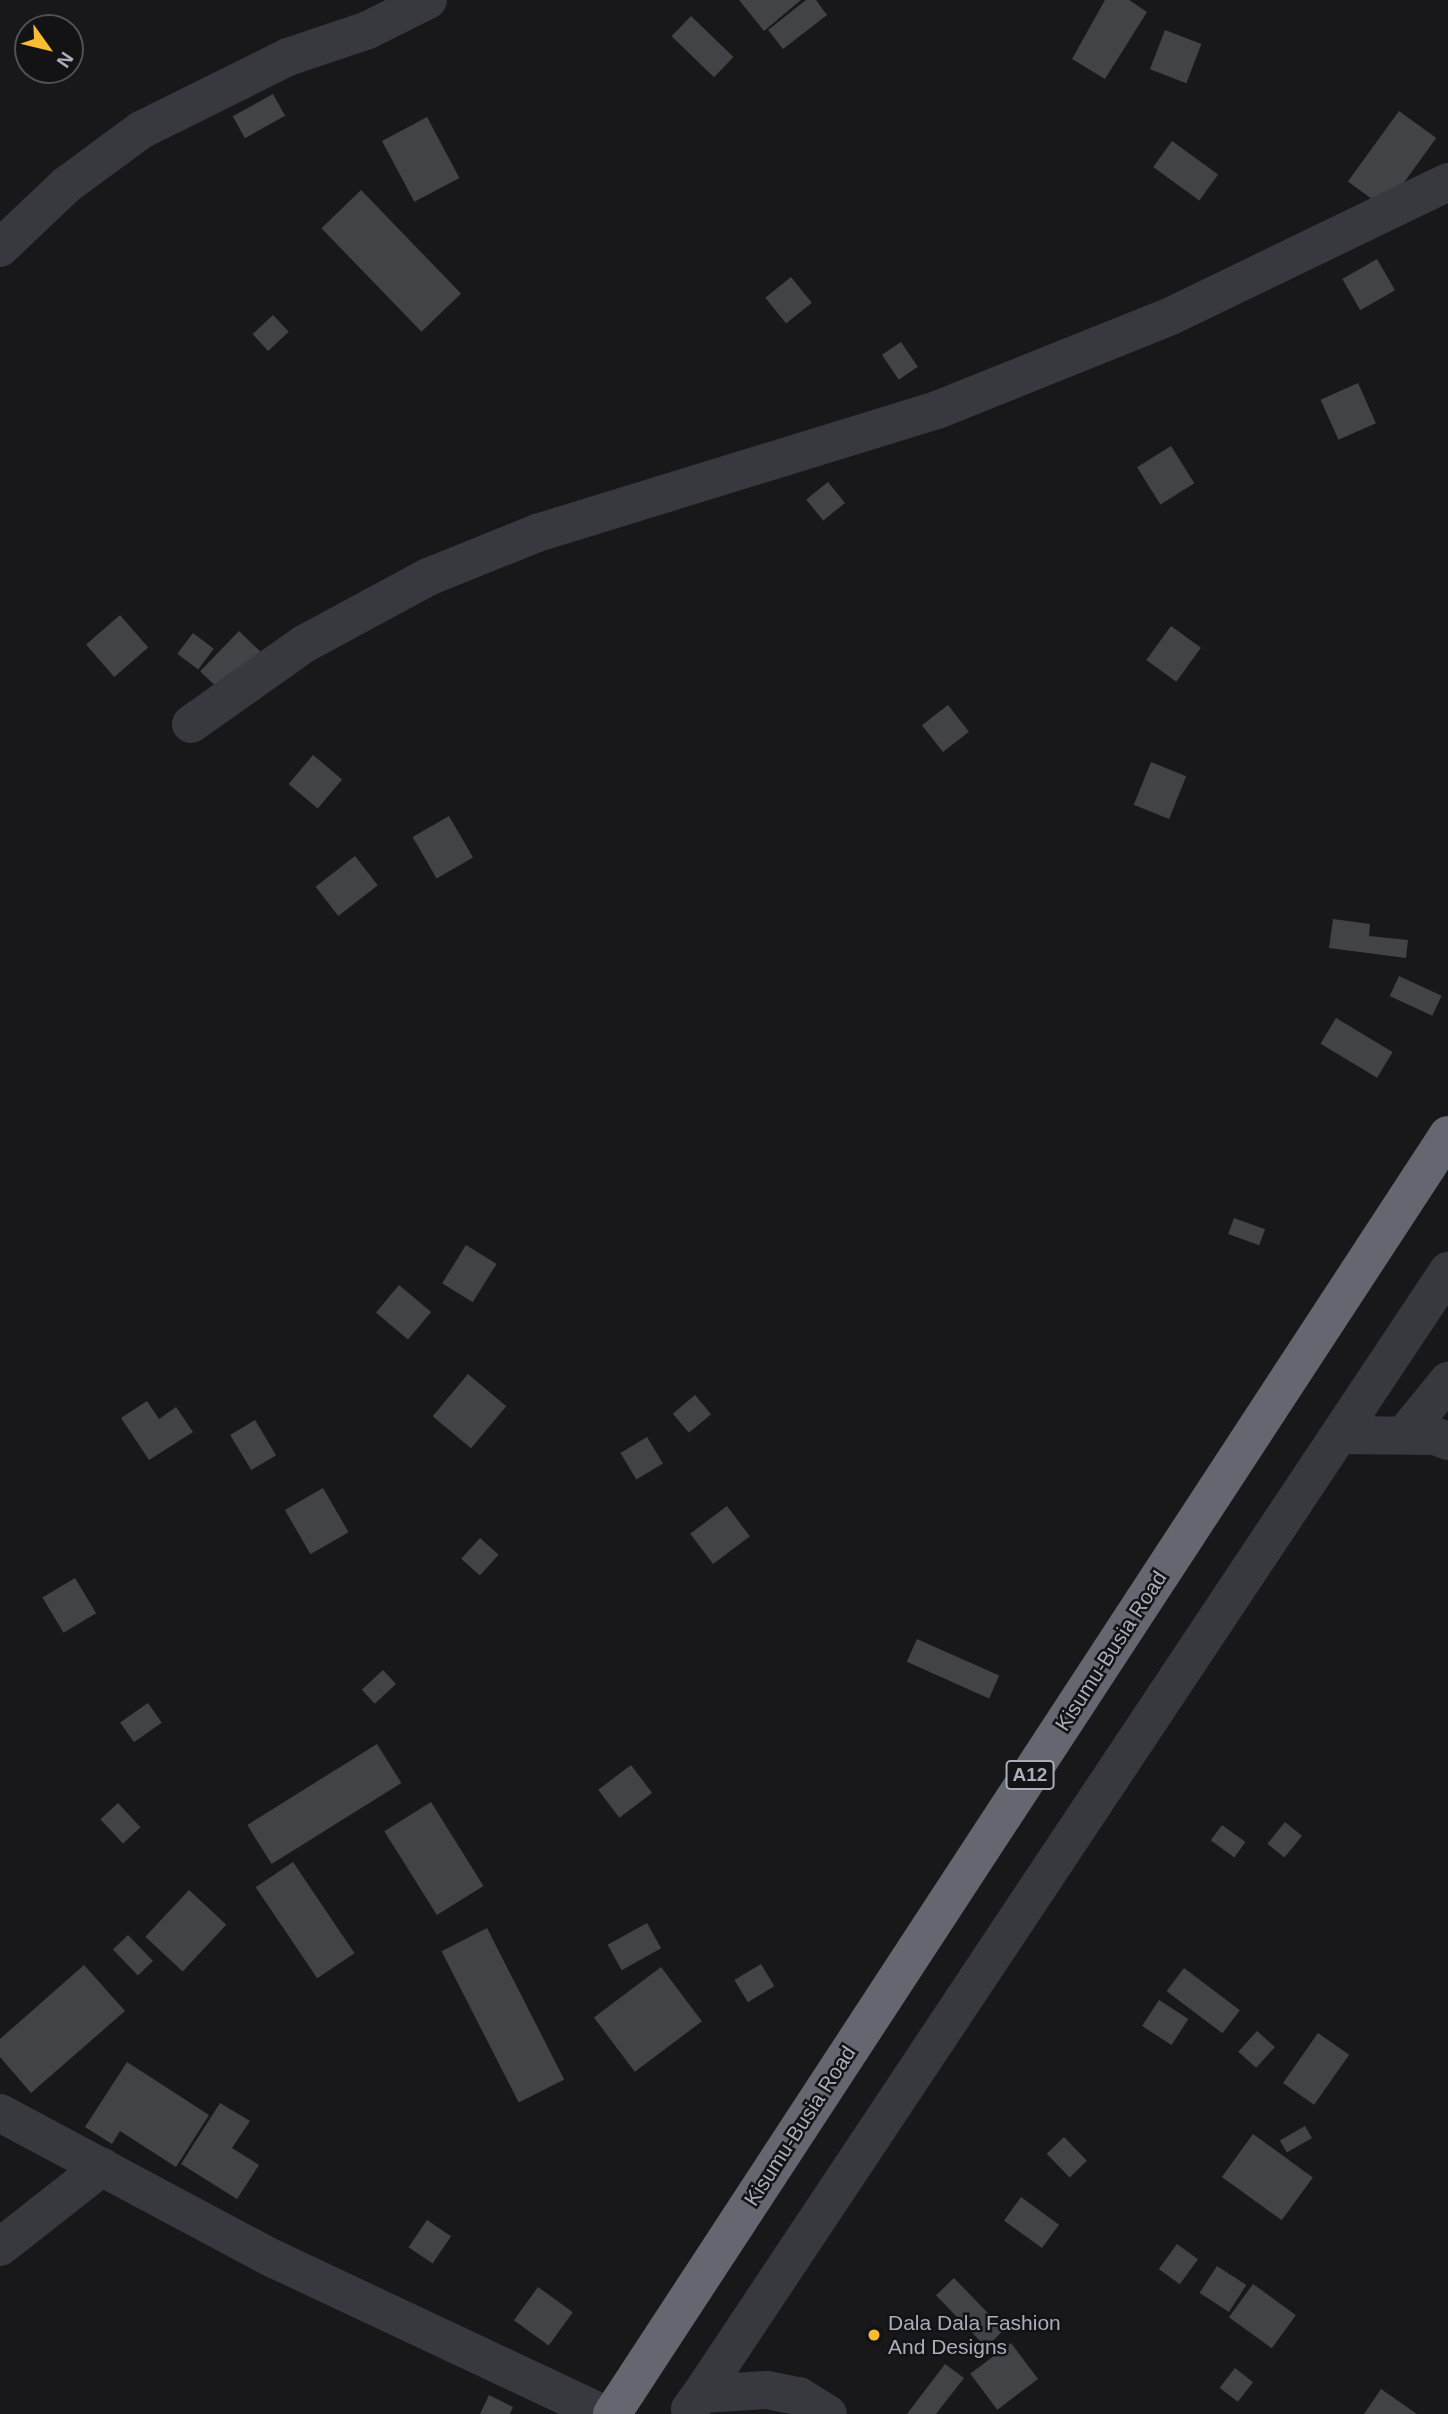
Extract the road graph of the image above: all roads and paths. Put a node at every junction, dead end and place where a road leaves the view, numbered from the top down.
1 (428, 0) edge
2 (1448, 182) edge
3 (0, 248) edge
4 (191, 724) dead end
5 (1448, 1135) edge
6 (1448, 1271) edge
7 (1448, 1381) edge
8 (1341, 1435) junction
9 (1404, 1435) junction
10 (1448, 1441) edge
11 (0, 2113) edge
12 (102, 2167) junction
13 (0, 2247) edge
14 (694, 2404) edge
15 (603, 2414) edge
16 (612, 2414) edge
17 (828, 2414) edge

1 - 3 street
2 - 4 street
5 - 16 highway, Kisumu-Busia Road / A12
6 - 8 street
7 - 9 street
8 - 9 street
8 - 14 street
9 - 10 street
11 - 12 street
12 - 13 street
12 - 15 street
14 - 17 street

